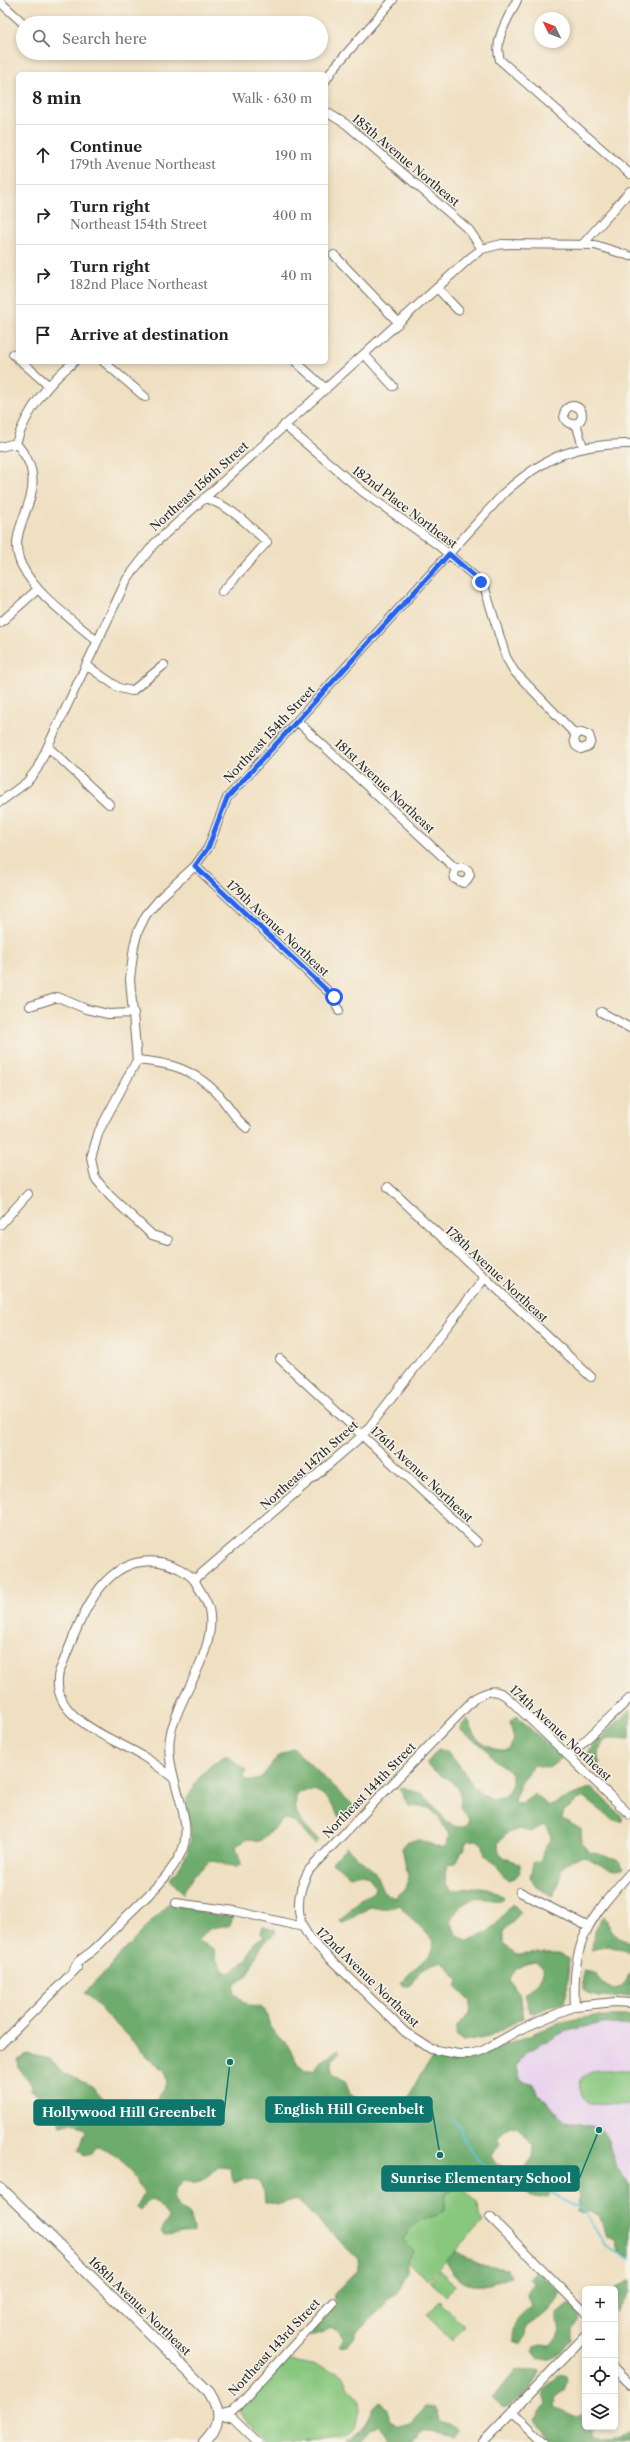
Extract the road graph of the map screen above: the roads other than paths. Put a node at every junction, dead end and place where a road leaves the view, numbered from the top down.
1 (393, 0) edge
2 (517, 0) edge
3 (0, 2) edge
4 (16, 17) edge
5 (328, 78) edge
6 (328, 113) edge
7 (630, 174) edge
8 (630, 191) edge
9 (583, 244) junction
10 (485, 248) junction
11 (334, 255) dead end
12 (630, 256) edge
13 (437, 288) junction
14 (458, 310) dead end
15 (399, 323) junction
16 (364, 354) junction
17 (24, 364) edge
18 (72, 364) edge
19 (106, 364) edge
20 (298, 364) edge
21 (49, 386) junction
22 (393, 386) dead end
23 (326, 389) junction
24 (144, 397) dead end
25 (576, 423) dead end
26 (284, 425) junction
27 (16, 443) junction
28 (630, 444) edge
29 (0, 447) edge
30 (583, 447) junction
31 (204, 498) junction
32 (449, 554) junction
33 (38, 589) junction
34 (222, 592) dead end
35 (0, 623) edge
36 (97, 641) junction
37 (86, 665) junction
38 (164, 665) dead end
39 (297, 721) junction
40 (576, 735) dead end
41 (49, 748) junction
42 (0, 802) edge
43 (109, 804) dead end
44 (195, 866) junction
45 (456, 869) dead end
46 (30, 1006) dead end
47 (339, 1011) dead end
48 (601, 1012) dead end
49 (134, 1013) junction
50 (630, 1028) edge
51 (137, 1060) junction
52 (247, 1128) dead end
53 (388, 1187) dead end
54 (28, 1194) dead end
55 (0, 1225) edge
56 (168, 1240) dead end
57 (484, 1279) junction
58 (280, 1359) dead end
59 (591, 1377) dead end
60 (363, 1435) junction
61 (477, 1542) dead end
62 (194, 1580) junction
63 (491, 1690) joint
64 (629, 1699) dead end
65 (569, 1756) junction
66 (172, 1777) junction
67 (630, 1815) edge
68 (630, 1873) edge
69 (520, 1892) dead end
70 (176, 1903) dead end
71 (587, 1926) junction
72 (303, 1927) junction
73 (630, 2003) edge
74 (575, 2006) junction
75 (0, 2045) edge
76 (0, 2187) edge
77 (490, 2217) dead end
78 (333, 2302) dead end
79 (582, 2309) edge
80 (582, 2341) edge
81 (618, 2372) edge
82 (630, 2384) edge
83 (513, 2412) junction
84 (218, 2415) junction
85 (204, 2442) edge
86 (257, 2442) edge
87 (483, 2442) edge
88 (544, 2442) edge

1 - 5 street
2 - 7 street
3 - 4 street
6 - 10 street, 185th Avenue Northeast
8 - 9 street
9 - 10 street
9 - 12 street
10 - 13 street, Northeast 156th Street
11 - 15 street
13 - 14 street
13 - 15 street, Northeast 156th Street
15 - 16 street, Northeast 156th Street
16 - 22 street
16 - 23 street, Northeast 156th Street
17 - 21 street
18 - 21 street
19 - 24 street
20 - 23 street
21 - 27 street
23 - 26 street, Northeast 156th Street
25 - 30 street
26 - 31 street, Northeast 156th Street
26 - 32 street, 182nd Place Northeast
27 - 29 street
27 - 33 street
28 - 30 street, Northeast 154th Street
30 - 32 street, Northeast 154th Street
31 - 34 street
31 - 36 street, Northeast 156th Street
32 - 39 street, Northeast 154th Street
32 - 40 street, 182nd Place Northeast
33 - 35 street
33 - 36 street
36 - 37 street, Northeast 156th Street
37 - 38 street
37 - 41 street, Northeast 156th Street
39 - 44 street, Northeast 154th Street
39 - 45 street, 181st Avenue Northeast
41 - 42 street, Northeast 156th Street
41 - 43 street
44 - 47 street, 179th Avenue Northeast
44 - 49 street, Northeast 154th Street
46 - 49 street
48 - 50 street
49 - 51 street, Northeast 154th Street
51 - 52 street
51 - 56 street
53 - 57 street, 178th Avenue Northeast
54 - 55 street
57 - 59 street, 178th Avenue Northeast
57 - 60 street, Northeast 147th Street
58 - 60 street, 176th Avenue Northeast
60 - 61 street, 176th Avenue Northeast
60 - 62 street, Northeast 147th Street
62 - 66 street
62 - 66 street
63 - 65 street, 174th Avenue Northeast
63 - 72 street, Northeast 144th Street
64 - 65 street
65 - 67 street, 174th Avenue Northeast
66 - 75 street
68 - 71 street
69 - 71 street
70 - 72 street, 172nd Avenue Northeast
71 - 74 street
72 - 74 street, 172nd Avenue Northeast
73 - 74 street, 172nd Avenue Northeast
76 - 84 street, 168th Avenue Northeast
77 - 79 street
78 - 84 street, Northeast 143rd Street
80 - 83 street
81 - 82 street
83 - 87 street
83 - 88 street
84 - 85 street
84 - 86 street

